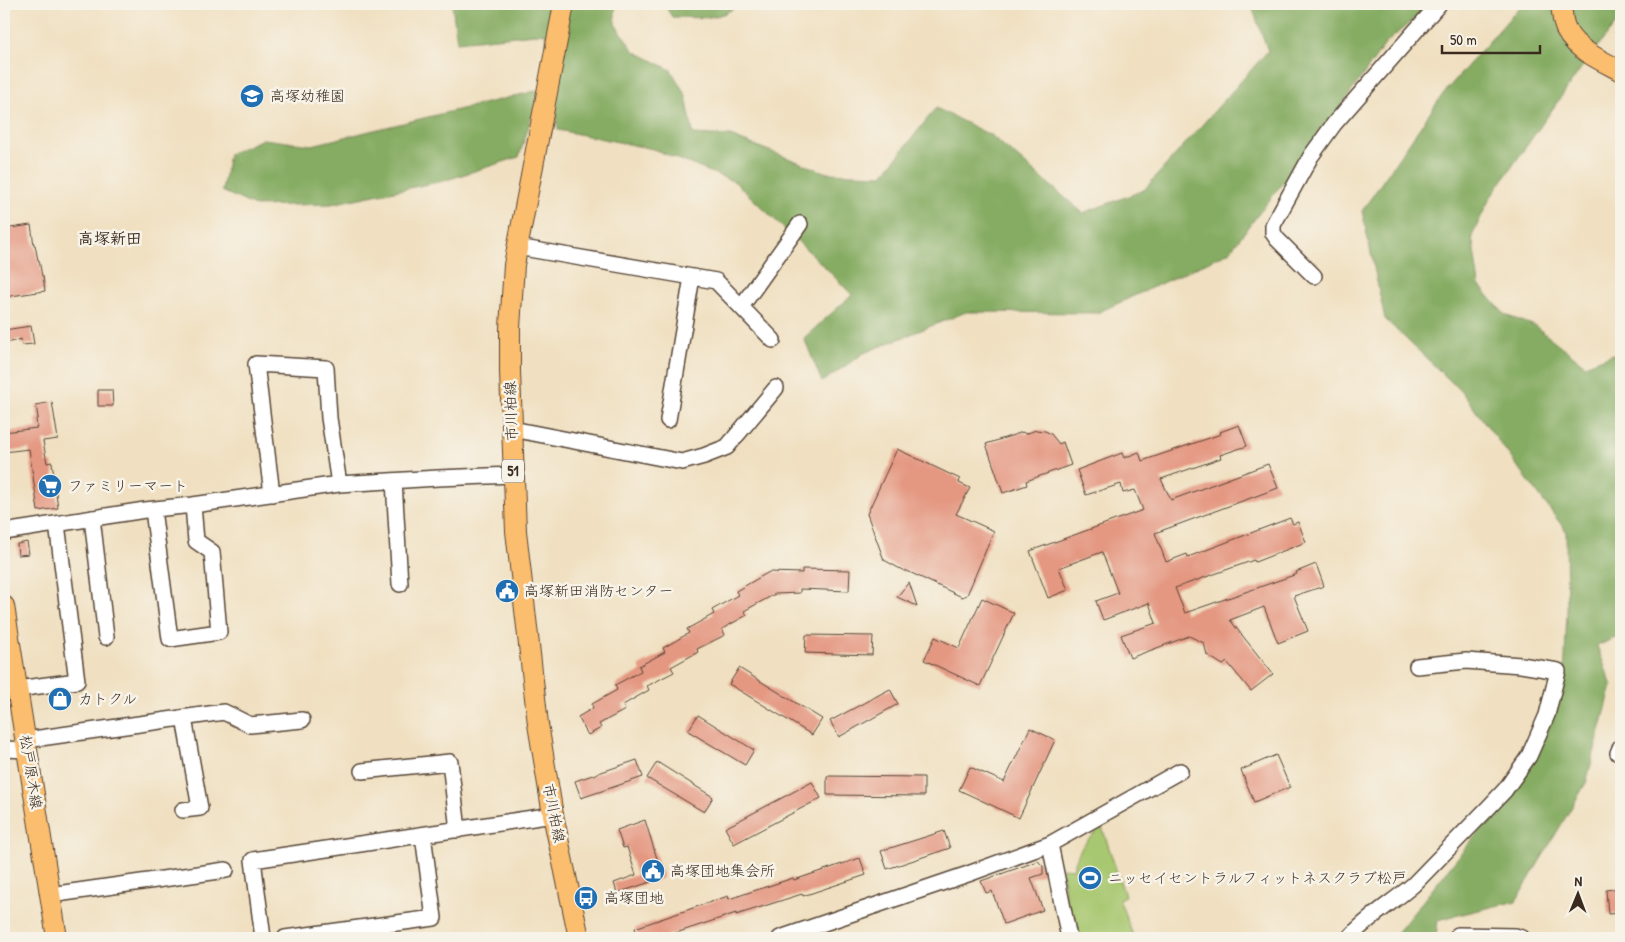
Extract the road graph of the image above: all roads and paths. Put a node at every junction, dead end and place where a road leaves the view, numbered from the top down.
1 (564, 4) edge
2 (1439, 4) edge
3 (1561, 4) edge
4 (1621, 70) edge
5 (800, 224) dead end
6 (517, 247) junction
7 (1314, 276) dead end
8 (692, 277) junction
9 (741, 307) junction
10 (773, 340) dead end
11 (776, 388) dead end
12 (668, 420) dead end
13 (512, 429) junction
14 (514, 475) junction
15 (394, 480) junction
16 (339, 484) junction
17 (272, 494) junction
18 (193, 505) junction
19 (153, 510) junction
20 (92, 518) junction
21 (57, 524) junction
22 (4, 532) edge
23 (400, 584) dead end
24 (5, 619) edge
25 (106, 637) dead end
26 (1417, 666) dead end
27 (17, 689) junction
28 (184, 718) junction
29 (302, 720) dead end
30 (27, 745) junction
31 (1621, 746) edge
32 (4, 749) edge
33 (1621, 754) edge
34 (362, 770) dead end
35 (1180, 771) dead end
36 (183, 810) dead end
37 (554, 816) junction
38 (458, 830) junction
39 (423, 835) junction
40 (1050, 844) junction
41 (226, 870) dead end
42 (50, 895) junction
43 (802, 935) edge
44 (1458, 935) dead end
45 (57, 938) edge
46 (263, 938) edge
47 (285, 938) edge
48 (579, 938) edge
49 (780, 938) edge
50 (1069, 938) edge
51 (1349, 938) edge
52 (1522, 938) edge

1 - 6 main road, 市川柏線 / 51
2 - 7 street
3 - 4 main road
5 - 9 street
6 - 8 street
6 - 13 main road, 市川柏線 / 51
8 - 9 street
8 - 12 street
9 - 10 street
11 - 13 street
13 - 14 main road, 市川柏線 / 51
14 - 15 street
14 - 37 main road, 市川柏線 / 51
15 - 16 street
15 - 23 street
16 - 17 street
16 - 17 street
17 - 18 street
18 - 19 street
18 - 19 street
19 - 20 street
20 - 21 street
20 - 25 street
21 - 22 street
21 - 27 street
24 - 27 main road, 松戸原木線
26 - 51 street
27 - 30 main road, 松戸原木線
28 - 29 street
28 - 30 street
28 - 36 street
30 - 32 street
30 - 42 main road, 松戸原木線
31 - 33 street
34 - 38 street
35 - 40 street
37 - 38 street
37 - 48 main road, 市川柏線 / 51
38 - 39 street
39 - 46 street
39 - 47 street
40 - 43 street
40 - 50 street
41 - 42 street
42 - 45 main road, 松戸原木線
43 - 49 street
44 - 52 street

